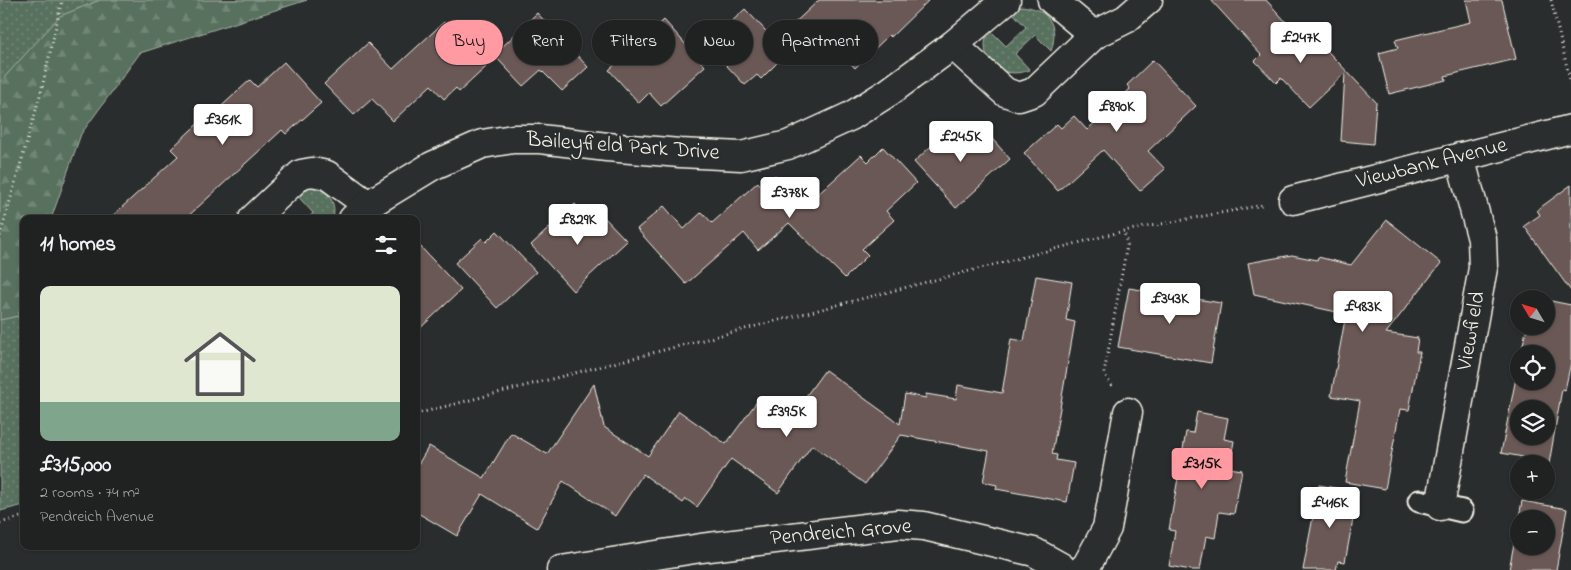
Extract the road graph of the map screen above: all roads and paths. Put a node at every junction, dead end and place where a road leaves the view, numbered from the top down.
1 (62, 0) edge
2 (1006, 0) edge
3 (1052, 0) edge
4 (1148, 0) edge
5 (1551, 0) edge
6 (1094, 35) junction
7 (953, 45) junction
8 (1571, 84) edge
9 (1571, 129) edge
10 (1460, 157) junction
11 (1292, 200) joint
12 (361, 212) edge
13 (257, 215) edge
14 (1124, 231) junction
15 (0, 236) edge
16 (1128, 412) joint
17 (420, 413) edge
18 (1440, 506) dead end
19 (20, 517) edge
20 (0, 523) edge
21 (701, 559) edge
22 (562, 570) edge
23 (1063, 570) edge
24 (1082, 570) edge

1 - 15 path
2 - 7 street, Baileyfield Park Drive
3 - 6 street
4 - 6 street
5 - 8 path
6 - 7 street
7 - 12 street, Baileyfield Park Drive
9 - 10 street, Viewbank Avenue
10 - 11 street, Viewbank Avenue
10 - 18 street, Viewfield
11 - 14 path
12 - 13 street, Baileyfield Park Drive
14 - 16 path
14 - 17 path
16 - 24 street
19 - 20 path
21 - 22 street, Pendreich Grove
21 - 23 street, Pendreich Grove

